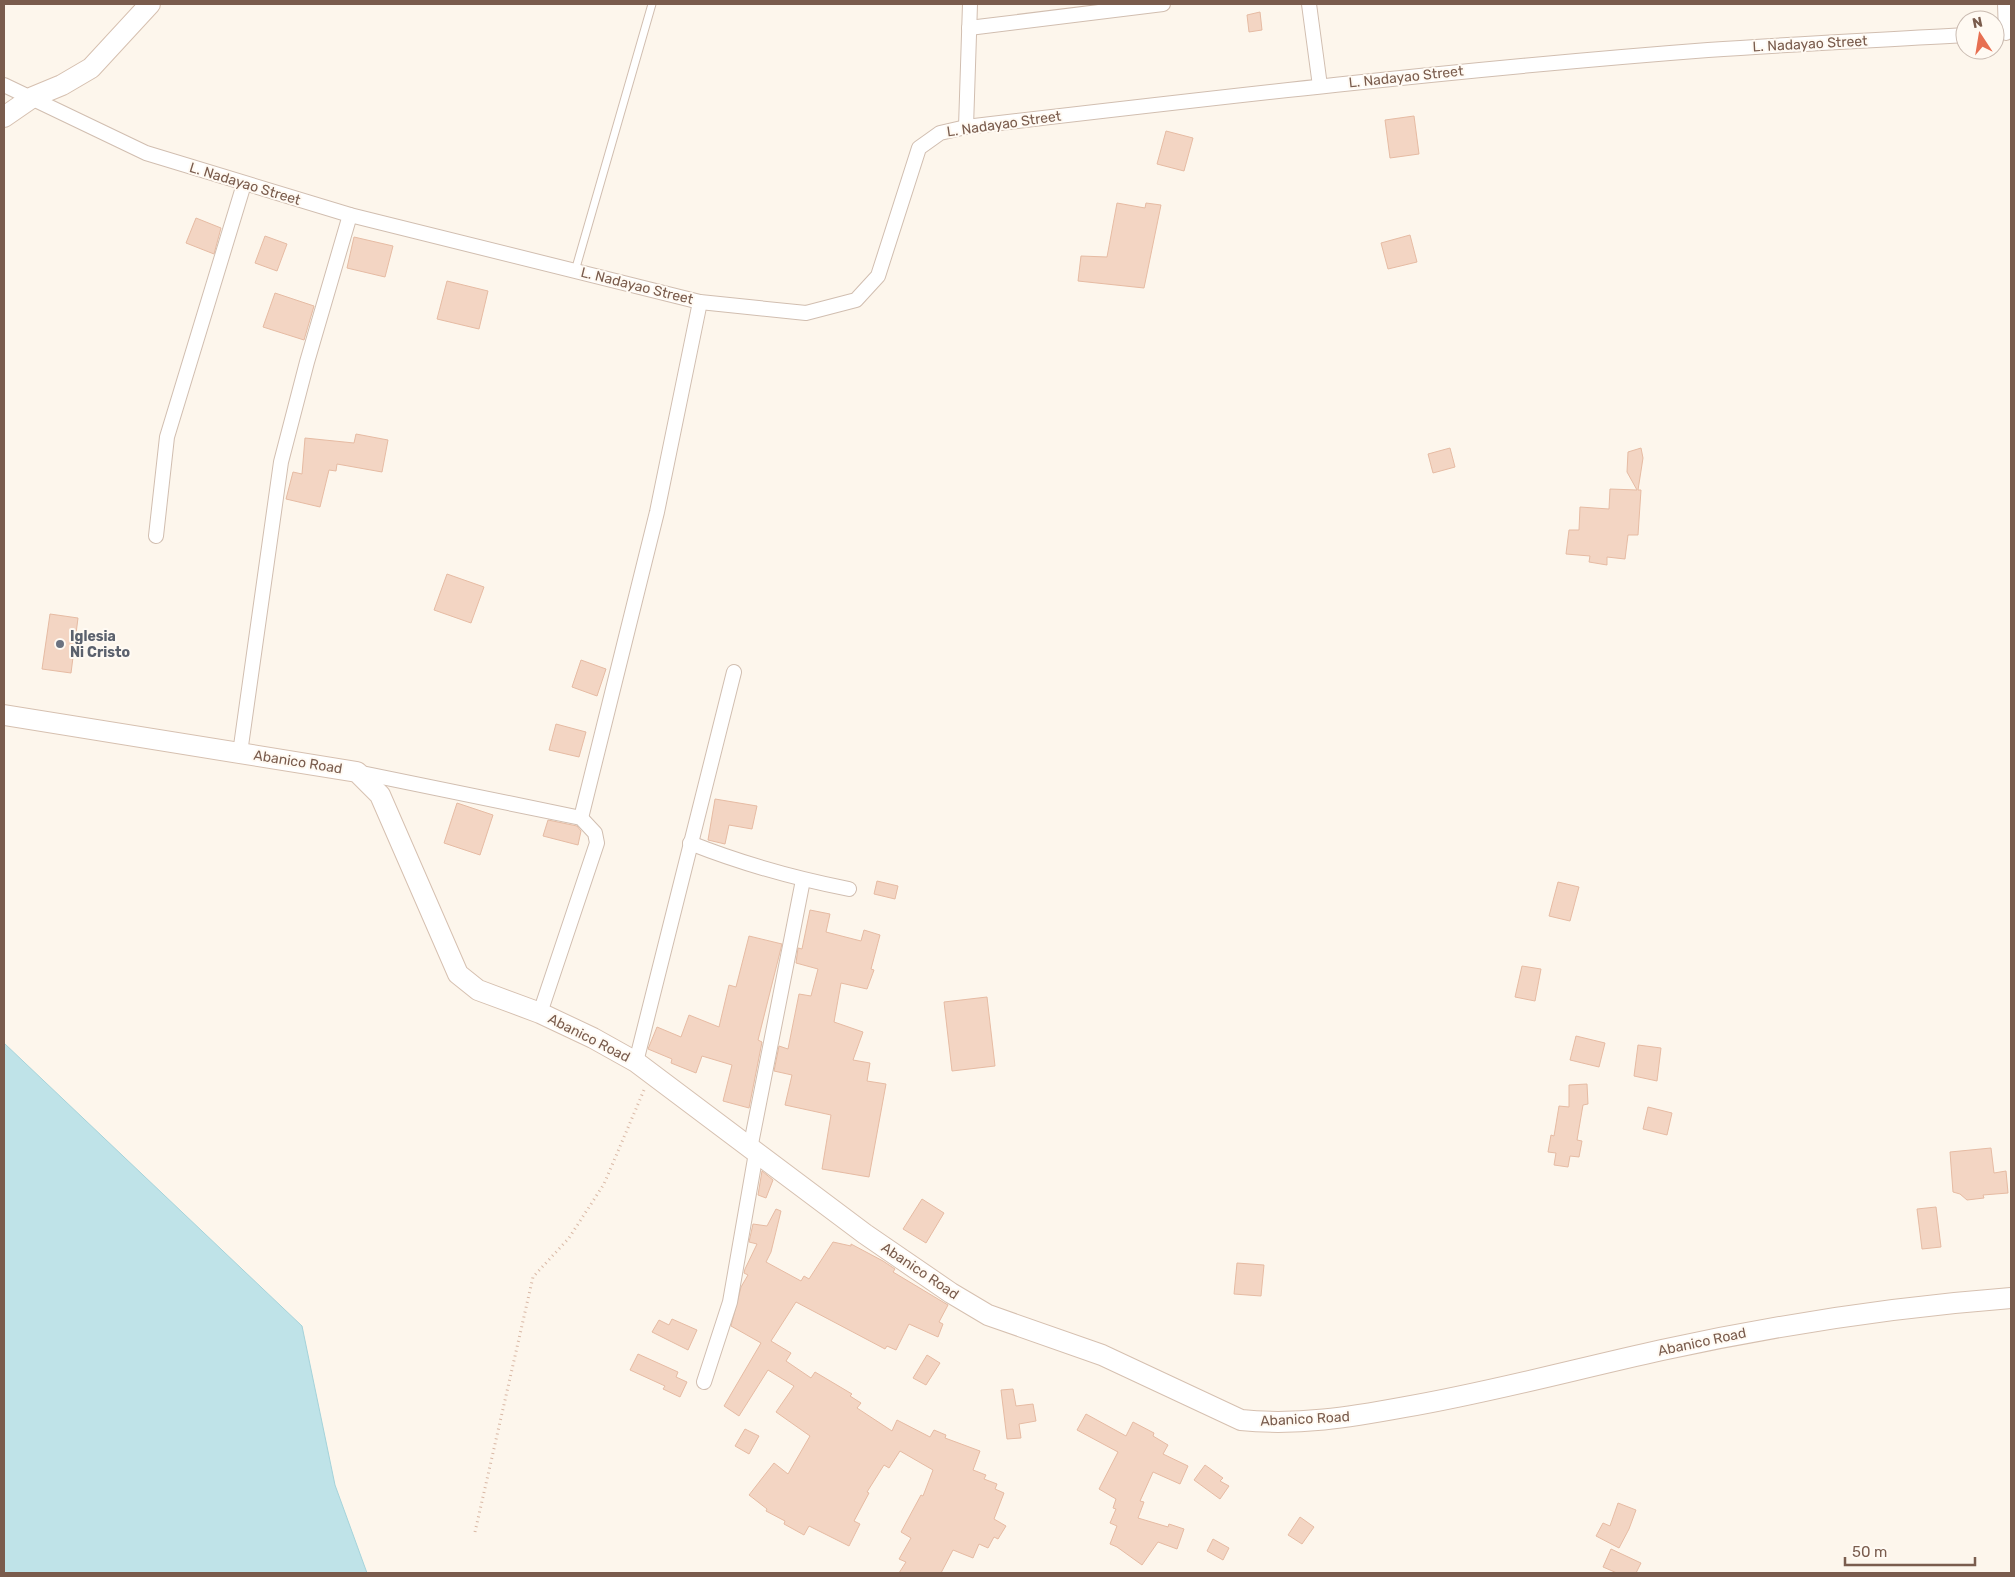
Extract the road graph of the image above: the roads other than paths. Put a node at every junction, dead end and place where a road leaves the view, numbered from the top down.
1 (150, 4) edge
2 (652, 4) edge
3 (970, 4) edge
4 (1163, 4) edge
5 (1309, 4) edge
6 (969, 28) junction
7 (1955, 36) edge
8 (4, 84) edge
9 (1320, 86) junction
10 (33, 97) junction
11 (4, 117) edge
12 (966, 127) junction
13 (244, 184) junction
14 (350, 215) junction
15 (575, 271) junction
16 (700, 302) junction
17 (156, 536) dead end
18 (734, 672) dead end
19 (4, 715) edge
20 (240, 753) junction
21 (357, 772) junction
22 (581, 818) junction
23 (690, 843) junction
24 (803, 880) junction
25 (849, 889) dead end
26 (540, 1013) junction
27 (644, 1068) junction
28 (753, 1151) junction
29 (2011, 1298) edge
30 (704, 1382) dead end

1 - 10 street
2 - 15 lane
3 - 6 street
4 - 6 street
5 - 9 street
6 - 12 street
7 - 9 street, L. Nadayao Street
8 - 10 street, L. Nadayao Street
9 - 12 street, L. Nadayao Street
10 - 11 street
10 - 13 street, L. Nadayao Street
12 - 16 street, L. Nadayao Street
13 - 14 street, L. Nadayao Street
13 - 17 street
14 - 15 street, L. Nadayao Street
14 - 20 street
15 - 16 street, L. Nadayao Street
16 - 22 street
18 - 23 street
19 - 20 street, Abanico Road
20 - 21 street, Abanico Road
21 - 22 street
21 - 26 street, Abanico Road
22 - 26 street
23 - 24 street
23 - 27 street
24 - 25 street
24 - 28 street
26 - 27 street, Abanico Road
27 - 28 street, Abanico Road
28 - 29 street, Abanico Road
28 - 30 street

